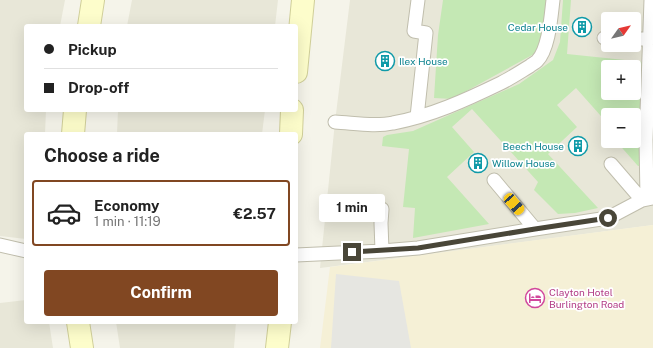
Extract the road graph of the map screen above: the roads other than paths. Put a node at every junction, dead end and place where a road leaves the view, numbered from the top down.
1 (93, 0) edge
2 (303, 0) edge
3 (418, 0) edge
4 (553, 0) edge
5 (650, 0) edge
6 (89, 24) edge
7 (641, 39) edge
8 (649, 39) junction
9 (298, 51) edge
10 (75, 112) edge
11 (292, 112) edge
12 (417, 117) junction
13 (336, 122) dead end
14 (73, 132) edge
15 (291, 132) edge
16 (611, 164) dead end
17 (494, 180) dead end
18 (647, 199) edge
19 (382, 209) dead end
20 (535, 229) junction
21 (0, 245) edge
22 (24, 251) edge
23 (382, 251) junction
24 (298, 255) edge
25 (78, 324) edge
26 (280, 324) edge
27 (82, 348) edge
28 (277, 348) edge

1 - 6 main road
2 - 9 main road
3 - 12 lane
4 - 12 lane
5 - 8 lane
7 - 8 lane
8 - 18 lane
10 - 14 main road
11 - 15 main road
12 - 13 lane
16 - 18 lane
17 - 20 lane
18 - 20 lane
19 - 23 lane
20 - 23 lane
21 - 22 lane
23 - 24 lane
25 - 27 main road
26 - 28 main road

